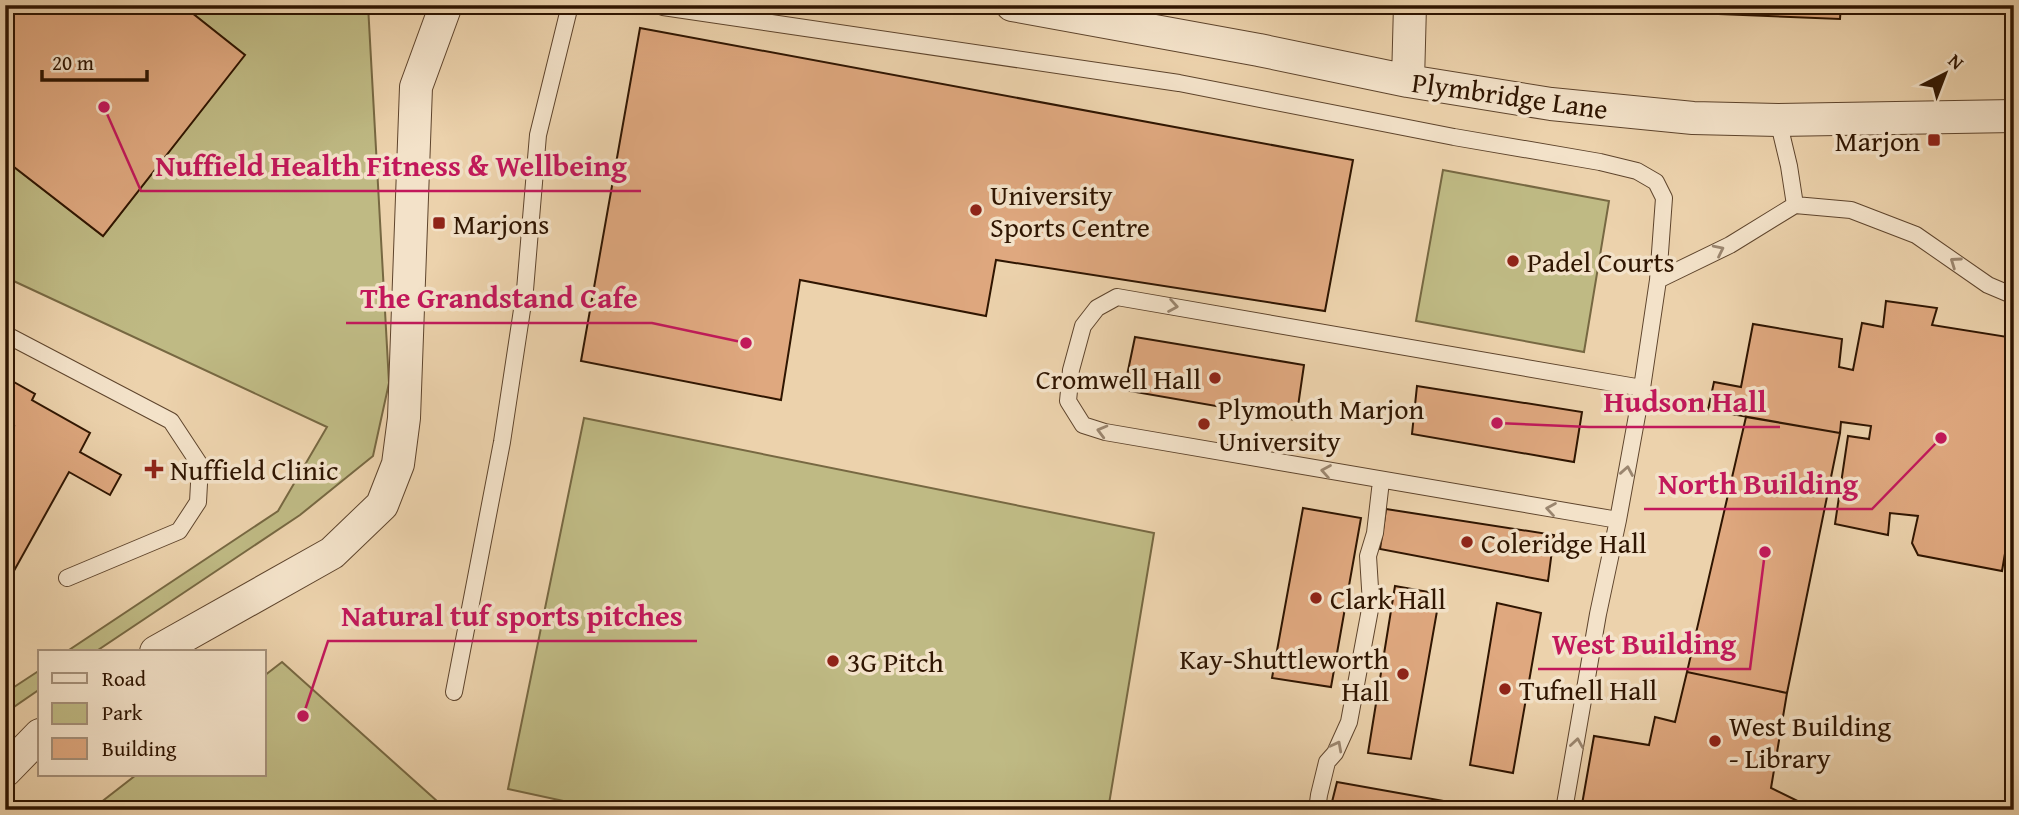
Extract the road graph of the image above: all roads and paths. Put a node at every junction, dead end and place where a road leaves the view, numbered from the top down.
1 (446, 5) edge
2 (570, 5) edge
3 (1012, 5) edge
4 (1410, 5) edge
5 (663, 7) dead end
6 (1408, 81) junction
7 (2014, 116) edge
8 (1778, 120) junction
9 (1795, 205) junction
10 (1658, 280) junction
11 (2012, 293) edge
12 (5, 334) edge
13 (1642, 388) junction
14 (1381, 481) junction
15 (1618, 520) junction
16 (67, 578) dead end
17 (160, 650) edge
18 (454, 692) dead end
19 (38, 737) edge
20 (5, 771) edge
21 (1317, 810) edge
22 (1564, 810) edge

1 - 17 street
2 - 18 lane
3 - 6 street, Plymbridge Lane
4 - 6 street
5 - 10 lane
6 - 8 street, Plymbridge Lane
7 - 8 street, Plymbridge Lane
8 - 9 lane
10 -> 9 lane
11 -> 9 lane
10 - 13 lane
12 - 16 lane
14 -> 13 lane
15 -> 13 lane
15 -> 14 lane
21 -> 14 lane
22 -> 15 lane
19 - 20 street

